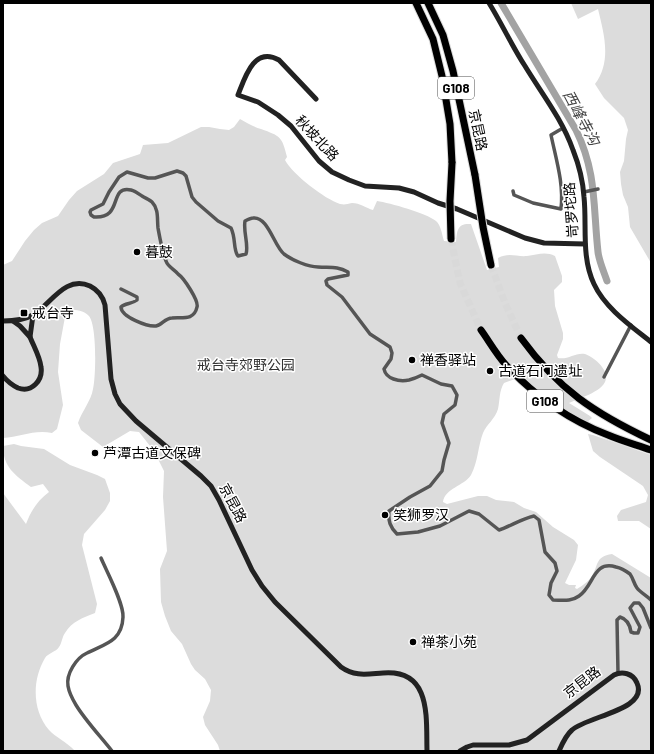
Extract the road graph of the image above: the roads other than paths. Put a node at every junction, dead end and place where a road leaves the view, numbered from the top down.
1 (416, 3) edge
2 (428, 3) edge
3 (489, 3) edge
4 (316, 99) dead end
5 (564, 128) junction
6 (597, 189) dead end
7 (513, 191) dead end
8 (584, 192) junction
9 (451, 239) tunnel mouth
10 (585, 244) junction
11 (491, 266) tunnel mouth
12 (121, 289) dead end
13 (33, 315) junction
14 (3, 321) edge
15 (13, 321) junction
16 (630, 325) junction
17 (481, 330) tunnel mouth
18 (30, 337) junction
19 (521, 338) tunnel mouth
20 (651, 342) edge
21 (3, 376) edge
22 (604, 377) dead end
23 (651, 440) edge
24 (651, 450) edge
25 (101, 558) dead end
26 (651, 600) edge
27 (651, 628) edge
28 (618, 673) junction
29 (112, 751) edge
30 (427, 751) edge
31 (460, 751) edge
32 (559, 751) edge

1 - 9 highway, 京昆路 / G108, bridge
2 - 11 highway, 京昆路 / G108, bridge
3 - 5 main road, 岢罗坨路
4 - 10 main road, 秋坡北路
5 - 7 street
5 - 8 main road, 岢罗坨路
6 - 8 street
8 - 10 main road, 岢罗坨路
10 - 16 main road, 岢罗坨路
12 - 26 street
13 - 15 main road, 京昆路
13 - 18 main road
13 - 30 main road, 京昆路
14 - 15 main road, 京昆路
15 - 18 main road
16 - 20 main road, 岢罗坨路
16 - 22 street
17 - 24 highway, G108
18 - 21 main road
19 - 23 highway, G108
25 - 29 street
27 - 28 street
28 - 31 main road, 京昆路
28 - 32 main road, 京昆路

